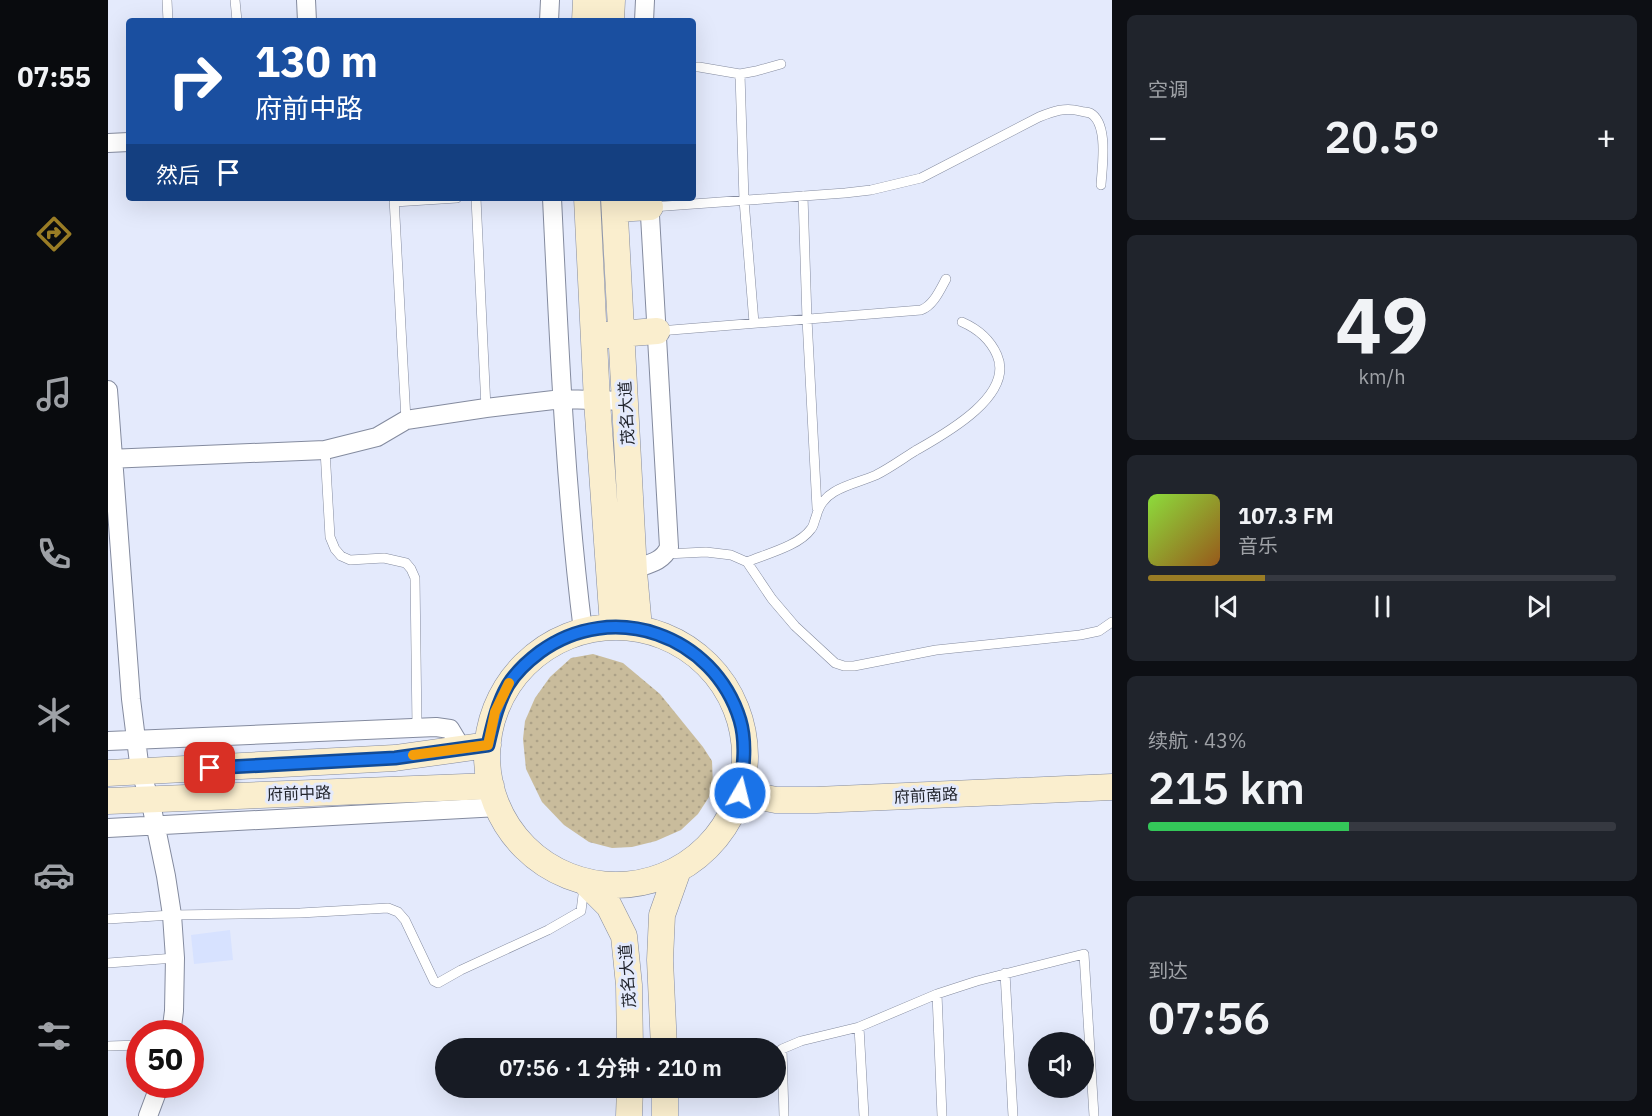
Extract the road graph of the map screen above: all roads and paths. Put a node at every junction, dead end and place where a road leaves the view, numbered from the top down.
1 (167, 0) edge
2 (235, 0) edge
3 (306, 0) edge
4 (550, 0) edge
5 (586, 0) edge
6 (612, 0) edge
7 (645, 0) edge
8 (168, 18) edge
9 (237, 18) edge
10 (307, 18) edge
11 (549, 18) edge
12 (585, 18) edge
13 (611, 18) edge
14 (644, 18) edge
15 (781, 64) dead end
16 (696, 67) edge
17 (740, 74) junction
18 (126, 142) edge
19 (108, 143) edge
20 (1101, 185) dead end
21 (803, 196) junction
22 (744, 200) junction
23 (394, 201) edge
24 (476, 201) edge
25 (552, 201) edge
26 (588, 201) edge
27 (615, 203) edge
28 (649, 203) edge
29 (946, 279) dead end
30 (807, 319) junction
31 (962, 322) dead end
32 (754, 323) junction
33 (657, 331) junction
34 (621, 334) junction
35 (594, 337) junction
36 (108, 390) edge
37 (562, 399) junction
38 (597, 400) junction
39 (625, 401) junction
40 (486, 408) junction
41 (406, 420) junction
42 (325, 450) junction
43 (110, 459) edge
44 (817, 510) junction
45 (666, 554) junction
46 (747, 562) junction
47 (634, 569) junction
48 (1112, 622) edge
49 (613, 626) junction
50 (639, 628) junction
51 (583, 631) junction
52 (417, 727) junction
53 (136, 739) junction
54 (108, 741) edge
55 (488, 745) junction
56 (462, 749) junction
57 (140, 771) junction
58 (108, 773) edge
59 (1112, 787) edge
60 (740, 793) junction
61 (495, 796) junction
62 (150, 799) junction
63 (108, 801) edge
64 (156, 826) junction
65 (108, 828) edge
66 (678, 870) junction
67 (584, 881) junction
68 (171, 915) junction
69 (108, 919) edge
70 (175, 958) junction
71 (108, 963) edge
72 (1005, 973) junction
73 (937, 994) junction
74 (173, 1020) edge
75 (859, 1027) junction
76 (630, 1038) edge
77 (664, 1038) edge
78 (126, 1045) edge
79 (108, 1046) edge
80 (155, 1098) edge
81 (630, 1098) edge
82 (665, 1098) edge
83 (148, 1116) edge
84 (629, 1116) edge
85 (665, 1116) edge
86 (784, 1116) edge
87 (864, 1116) edge
88 (942, 1116) edge
89 (1013, 1116) edge
90 (1094, 1116) edge

1 - 8 lane
2 - 9 lane
3 - 10 street
4 - 11 street
5 - 12 main road
6 - 13 main road
7 - 14 street
15 - 17 lane
16 - 17 lane
17 - 22 lane
18 - 19 street
20 - 21 lane
21 - 22 lane
21 - 30 lane
22 - 28 lane
22 - 32 lane
23 - 41 lane
24 - 40 lane
25 - 37 street
26 - 35 main road, 茂名大道
27 - 28 main road
27 - 34 main road, 茂名大道
28 - 33 street
29 - 30 lane
30 - 32 lane
30 - 44 lane
31 - 44 lane
32 - 33 lane
33 - 34 main road
33 - 45 street
34 - 35 main road
34 - 39 main road, 茂名大道
35 - 38 main road, 茂名大道
36 - 43 street
37 - 38 street
37 - 40 street
37 - 51 street
38 - 39 street
38 - 49 main road, 茂名大道
39 - 47 main road, 茂名大道
40 - 41 street
41 - 42 street
42 - 43 street
42 - 52 lane
43 - 53 street
44 - 46 lane
45 - 46 lane
45 - 47 street
46 - 48 lane
47 - 50 main road, 茂名大道
49 - 50 main road
49 - 51 main road
50 - 60 main road
51 - 55 main road
52 - 53 street
52 - 56 street
53 - 54 street
53 - 57 street
55 - 56 main road, 府前中路
55 - 61 main road
56 - 57 main road, 府前中路
57 - 58 main road, 府前中路
57 - 62 street
59 - 60 main road, 府前南路
60 - 66 main road
61 - 62 main road, 府前中路
61 - 64 street
61 - 67 main road
62 - 63 main road, 府前中路
62 - 64 street
64 - 65 street
64 - 68 street
66 - 67 main road
66 - 77 main road, 茂名大道
67 - 68 lane
67 - 76 main road, 茂名大道
68 - 69 lane
68 - 70 street
70 - 71 lane
70 - 74 street
72 - 73 lane
72 - 89 lane
72 - 90 lane
73 - 75 lane
73 - 88 lane
75 - 86 lane
75 - 87 lane
78 - 79 lane
80 - 83 street
81 - 84 main road
82 - 85 main road

